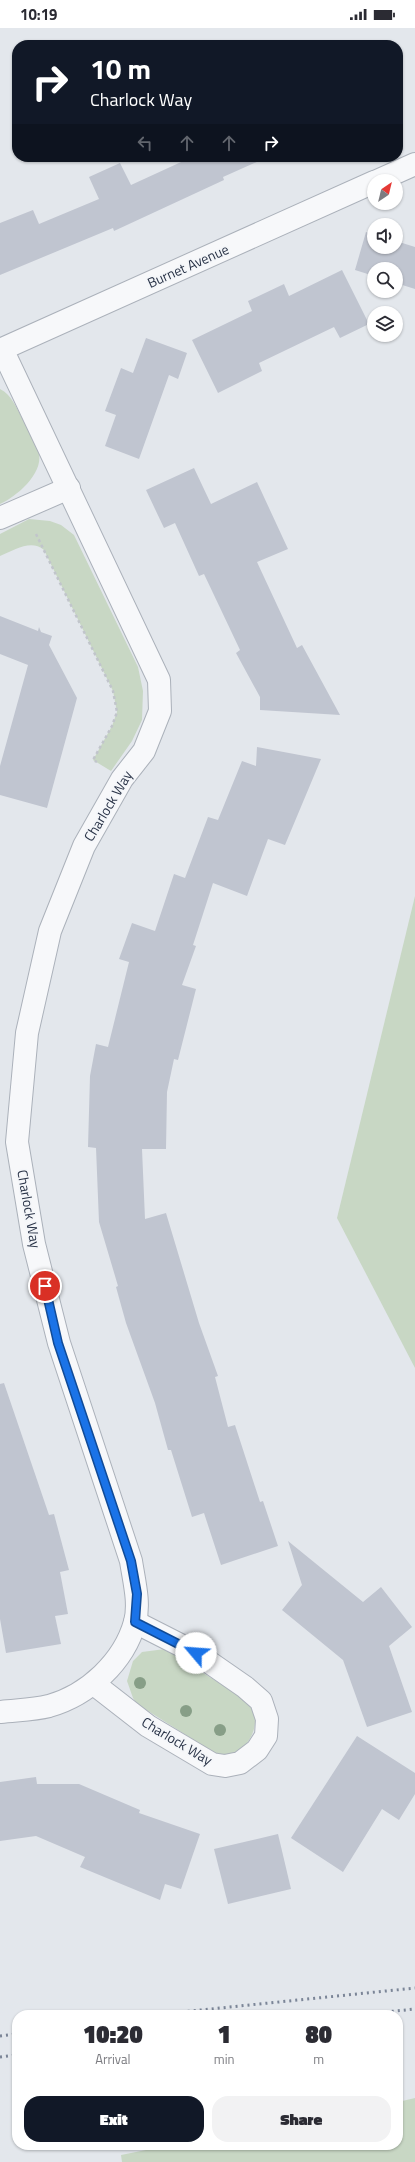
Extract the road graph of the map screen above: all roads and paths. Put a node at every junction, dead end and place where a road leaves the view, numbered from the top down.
1 (415, 164) edge
2 (393, 174) edge
3 (367, 186) edge
4 (1, 349) edge
5 (69, 488) junction
6 (23, 508) junction
7 (0, 518) edge
8 (122, 779) junction
9 (8, 1144) edge
10 (135, 1622) junction
11 (94, 1684) junction
12 (0, 1712) edge

1 - 2 street, Burnet Avenue
3 - 4 street, Burnet Avenue
4 - 5 street, Burnet Avenue
5 - 6 street
5 - 8 street, Charlock Way
6 - 7 street
6 - 8 path
8 - 9 street, Charlock Way
9 - 10 street, Charlock Way
10 - 11 street, Charlock Way
10 - 11 street, Charlock Way
11 - 12 street, Charlock Way

